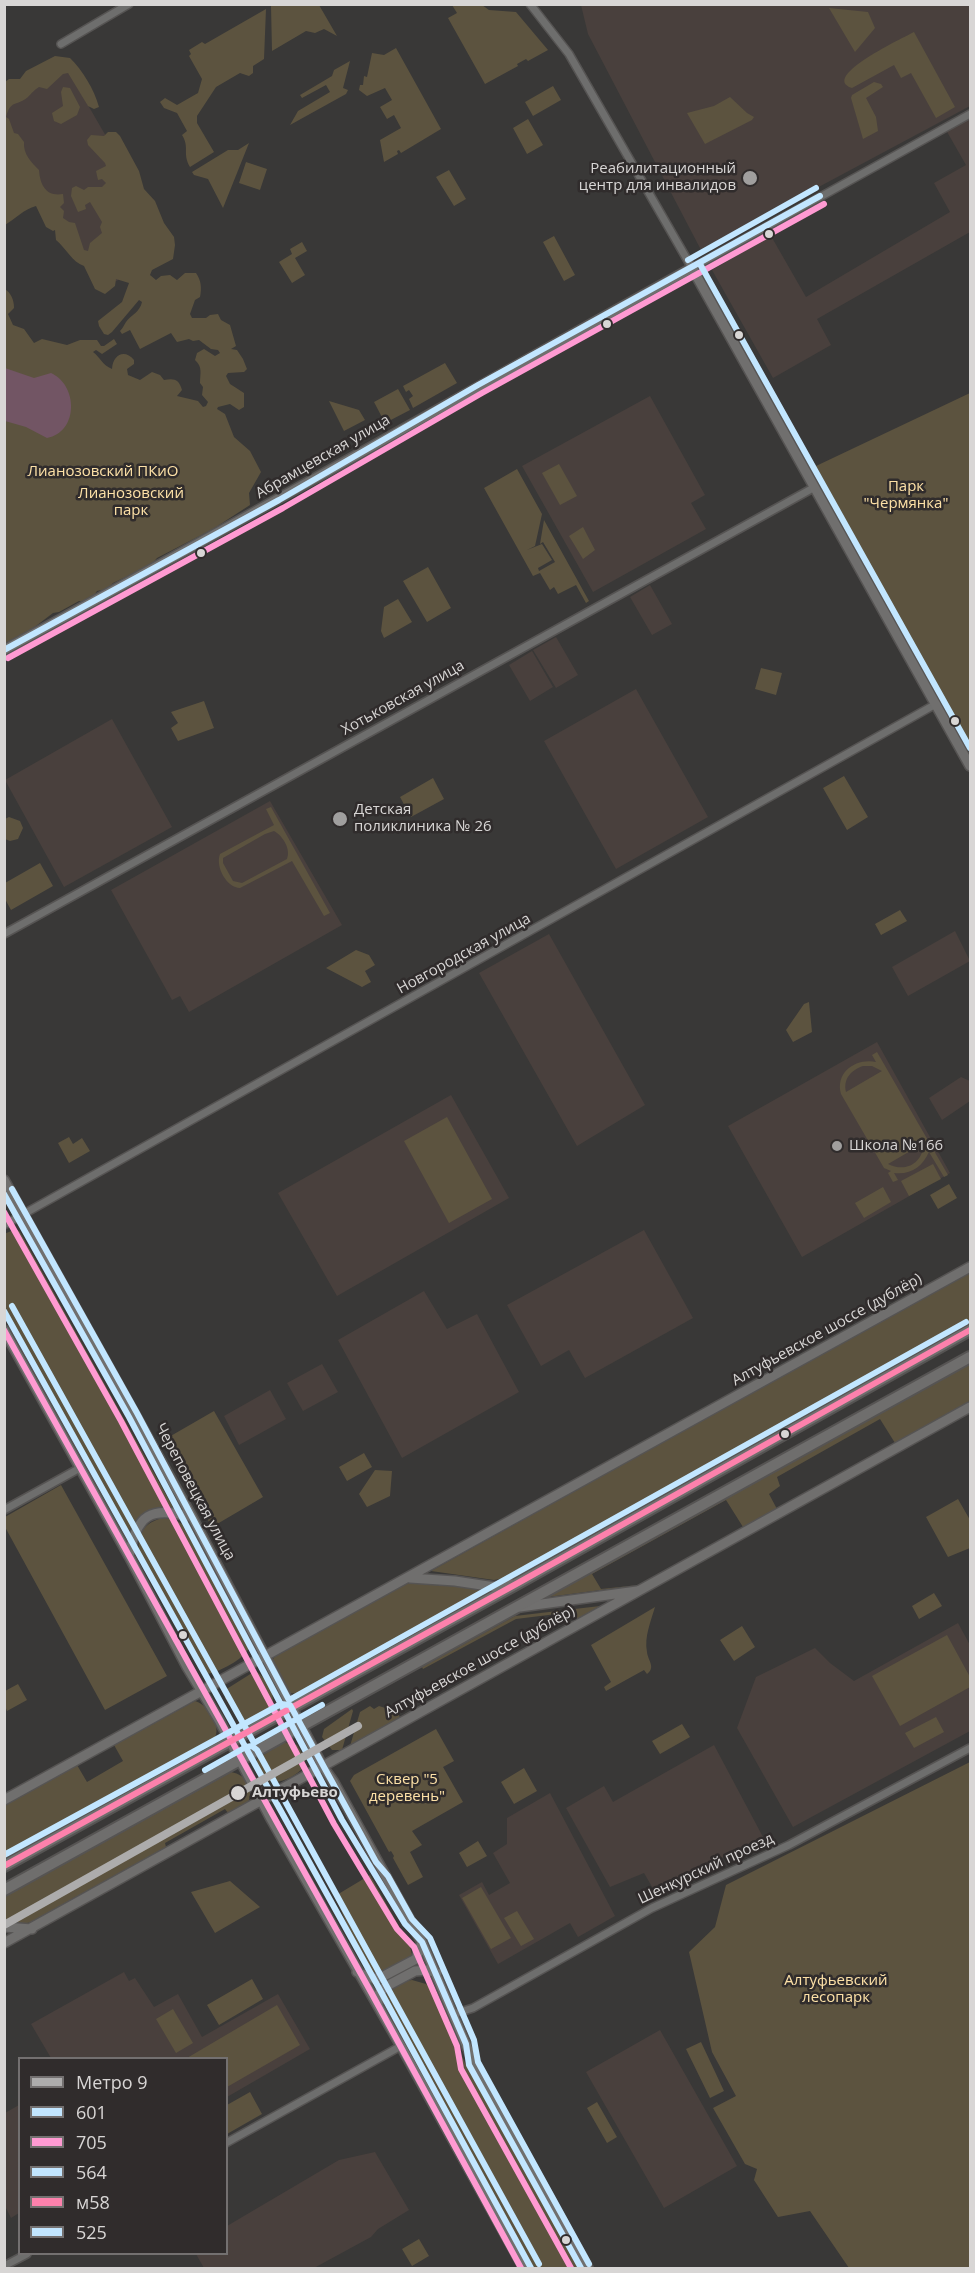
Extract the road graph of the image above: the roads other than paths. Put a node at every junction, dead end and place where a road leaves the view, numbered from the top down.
1 (129, 4) edge
2 (530, 4) edge
3 (61, 44) dead end
4 (970, 114) edge
5 (692, 268) junction
6 (815, 487) junction
7 (4, 650) edge
8 (936, 704) junction
9 (970, 766) edge
10 (4, 934) edge
11 (4, 1180) edge
12 (24, 1215) junction
13 (4, 1225) edge
14 (970, 1267) edge
15 (4, 1330) edge
16 (970, 1330) edge
17 (970, 1357) edge
18 (970, 1407) edge
19 (80, 1468) junction
20 (4, 1509) edge
21 (192, 1517) junction
22 (129, 1556) junction
23 (407, 1578) junction
24 (518, 1583) junction
25 (642, 1591) junction
26 (518, 1608) junction
27 (265, 1656) junction
28 (202, 1691) junction
29 (291, 1709) junction
30 (301, 1727) junction
31 (230, 1742) junction
32 (970, 1748) edge
33 (240, 1761) junction
34 (322, 1767) junction
35 (4, 1800) edge
36 (262, 1802) junction
37 (4, 1866) edge
38 (4, 1890) edge
39 (4, 1927) edge
40 (32, 1929) junction
41 (422, 1942) junction
42 (4, 1943) edge
43 (357, 1972) junction
44 (437, 1973) junction
45 (378, 2006) junction
46 (454, 2014) junction
47 (401, 2046) junction
48 (228, 2142) edge
49 (23, 2255) edge
50 (4, 2266) edge
51 (524, 2268) edge
52 (588, 2268) edge

1 - 3 street
2 - 5 street
4 - 5 street, Абрамцевская улица
5 - 6 main road
5 - 7 main road, Абрамцевская улица
6 - 8 main road
6 - 10 street, Хотьковская улица
8 - 9 main road
8 - 12 street, Новгородская улица
11 - 12 main road, Череповецкая улица
12 - 13 street, Новгородская улица
12 - 21 main road, Череповецкая улица
14 - 23 main road, Алтуфьевское шоссе (дублёр)
15 - 19 main road
16 - 24 main road
17 - 26 main road
18 - 25 main road, Алтуфьевское шоссе (дублёр)
19 - 20 street
19 - 22 main road
21 - 22 main road
21 - 27 main road, Череповецкая улица
22 - 28 main road
23 - 24 main road
23 - 27 main road, Алтуфьевское шоссе (дублёр)
24 - 29 main road
25 - 26 main road
25 - 34 main road, Алтуфьевское шоссе (дублёр)
26 - 30 main road
27 - 28 main road, Алтуфьевское шоссе (дублёр)
27 - 29 main road, Череповецкая улица
28 - 31 main road
28 - 35 main road, Алтуфьевское шоссе (дублёр)
29 - 30 main road, Череповецкая улица
29 - 31 main road
30 - 33 main road
30 - 34 main road, Череповецкая улица
31 - 33 main road
31 - 37 main road
32 - 46 street, Шенкурский проезд
33 - 36 main road
33 - 38 main road
34 - 36 main road, Алтуфьевское шоссе (дублёр)
34 - 41 main road, Череповецкая улица
36 - 40 main road, Алтуфьевское шоссе (дублёр)
36 - 43 main road
39 - 40 main road
40 - 42 main road, Алтуфьевское шоссе (дублёр)
41 - 43 main road
41 - 44 main road, Череповецкая улица
43 - 45 main road
44 - 45 main road
44 - 46 main road, Череповецкая улица
45 - 47 main road
46 - 52 main road, Череповецкая улица
47 - 48 street
47 - 51 main road
49 - 50 street

